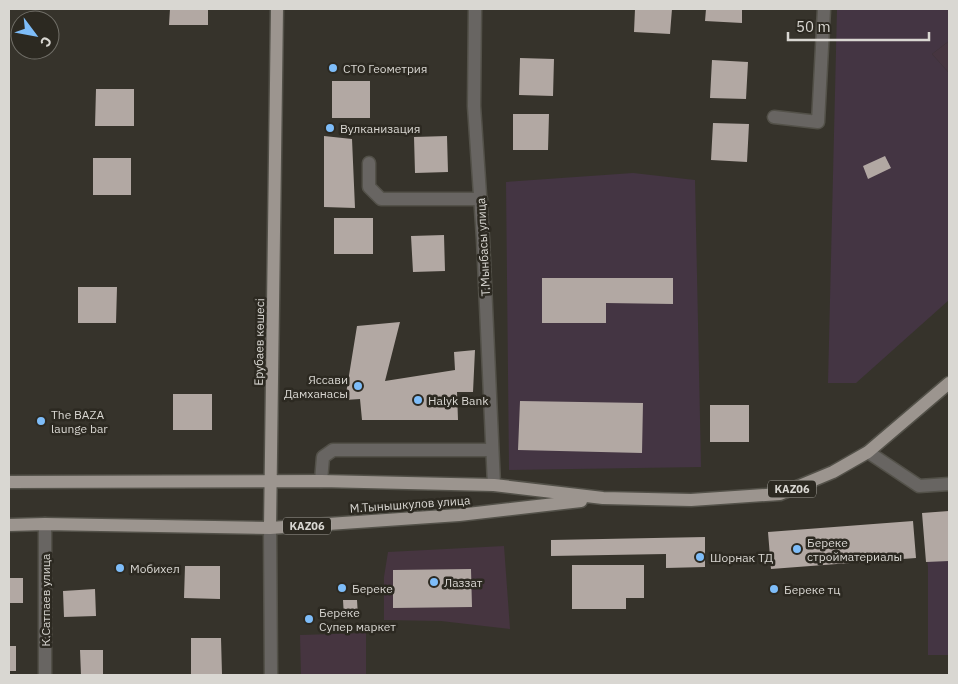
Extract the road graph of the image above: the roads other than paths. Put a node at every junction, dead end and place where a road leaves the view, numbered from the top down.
1 (277, 9) edge
2 (475, 9) edge
3 (824, 9) edge
4 (774, 117) dead end
5 (369, 163) dead end
6 (481, 199) junction
7 (949, 383) edge
8 (492, 450) junction
9 (868, 452) junction
10 (321, 481) junction
11 (9, 482) edge
12 (271, 482) junction
13 (949, 484) edge
14 (494, 485) junction
15 (603, 498) junction
16 (45, 524) junction
17 (9, 525) edge
18 (270, 528) junction
19 (45, 675) edge
20 (271, 675) edge

1 - 12 main road, Ерубаев көшесі
2 - 6 street, Т.Мынбасы улица
3 - 4 street
5 - 6 street
6 - 8 street, Т.Мынбасы улица
7 - 9 main road, М.Тынышкулов улица / KАZ06
8 - 10 street
8 - 14 street, Т.Мынбасы улица
9 - 13 street
9 - 15 main road, М.Тынышкулов улица / KАZ06
10 - 12 main road, М.Тынышкулов улица / KАZ06
10 - 14 main road, М.Тынышкулов улица / KАZ06
11 - 12 main road, М.Тынышкулов улица / KАZ06
12 - 18 main road, Ерубаев көшесі
14 - 15 main road, М.Тынышкулов улица / KАZ06
15 - 18 main road, М.Тынышкулов улица / KАZ06
16 - 17 main road, М.Тынышкулов улица / KАZ06
16 - 18 main road, М.Тынышкулов улица / KАZ06
16 - 19 street, К.Сатпаев улица
18 - 20 street, Ерубаев көшесі

